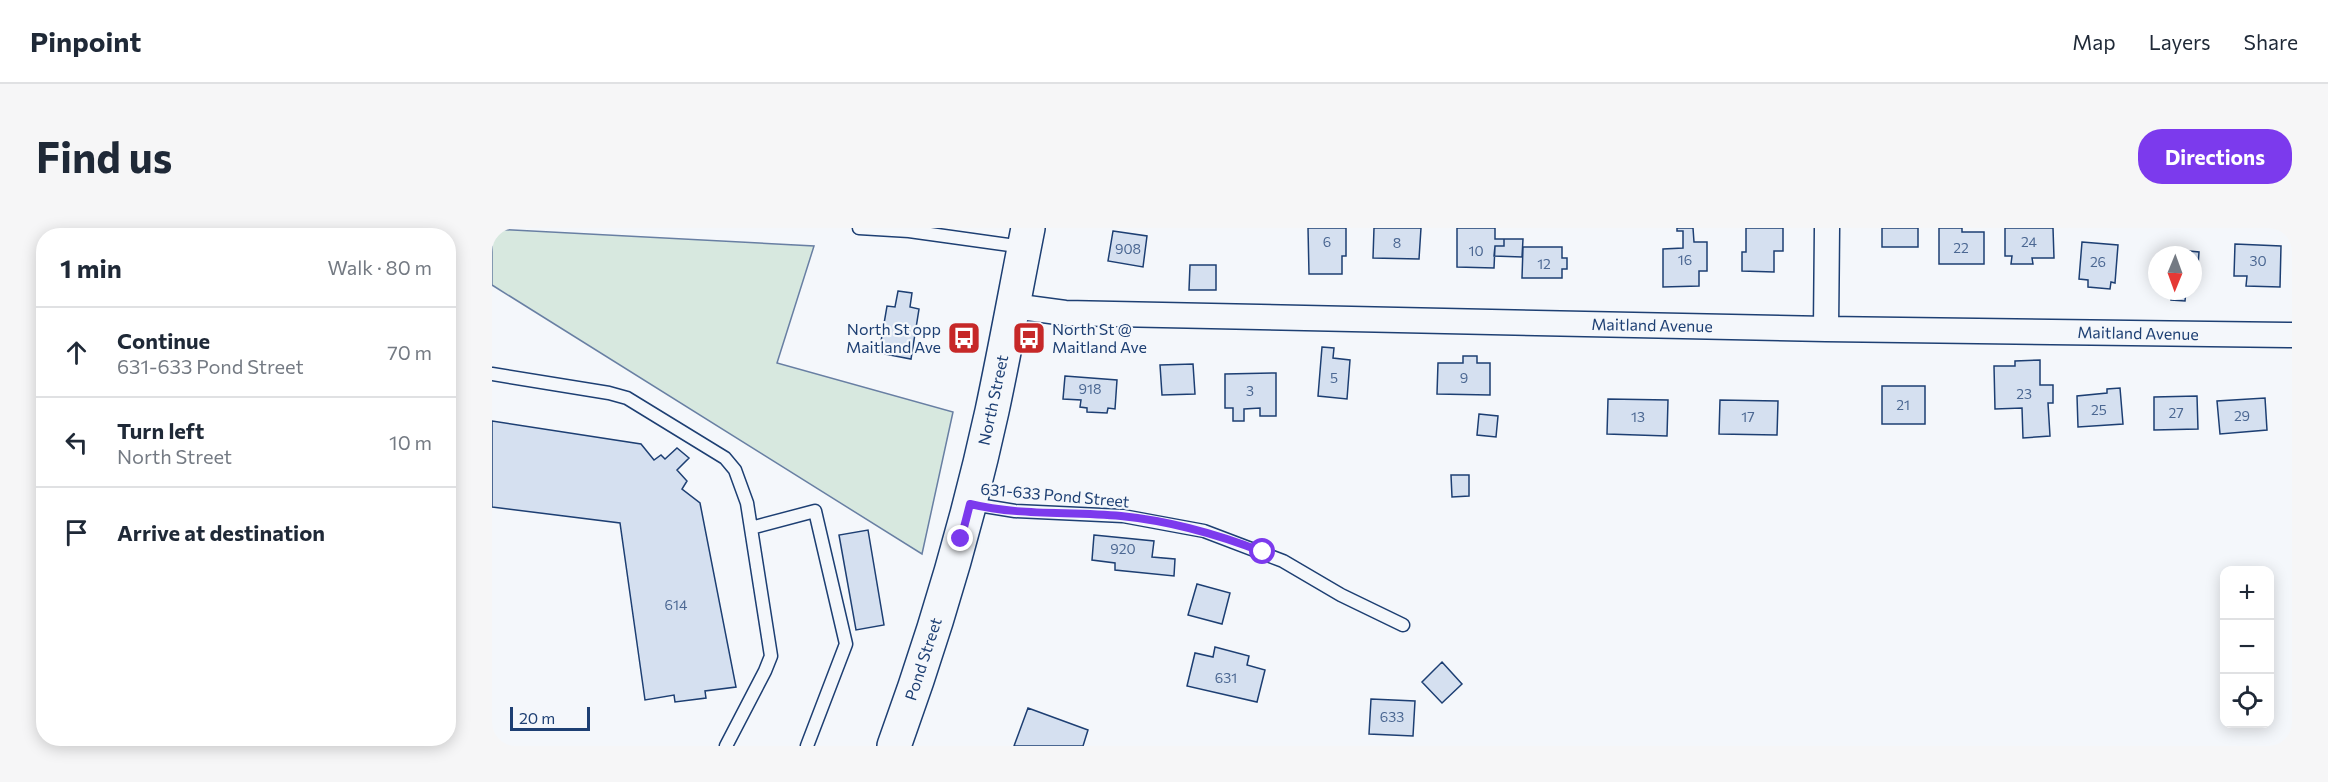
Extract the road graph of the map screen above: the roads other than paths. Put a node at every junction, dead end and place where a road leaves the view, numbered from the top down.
1 (859, 228) edge
2 (1827, 228) edge
3 (1026, 238) edge
4 (1013, 306) junction
5 (1827, 329) junction
6 (2292, 335) edge
7 (492, 374) edge
8 (970, 504) junction
9 (751, 528) junction
10 (951, 571) joint
11 (1403, 625) dead end
12 (726, 746) edge
13 (807, 746) edge
14 (894, 746) edge

1 - 3 lane
2 - 5 street
3 - 4 main road, North Street
4 - 5 street, Maitland Avenue
4 - 8 main road, North Street
5 - 6 street, Maitland Avenue
7 - 9 lane
8 - 10 main road, North Street
8 - 11 lane, 631-633 Pond Street
9 - 12 lane
9 - 13 lane
10 - 14 main road, Pond Street

